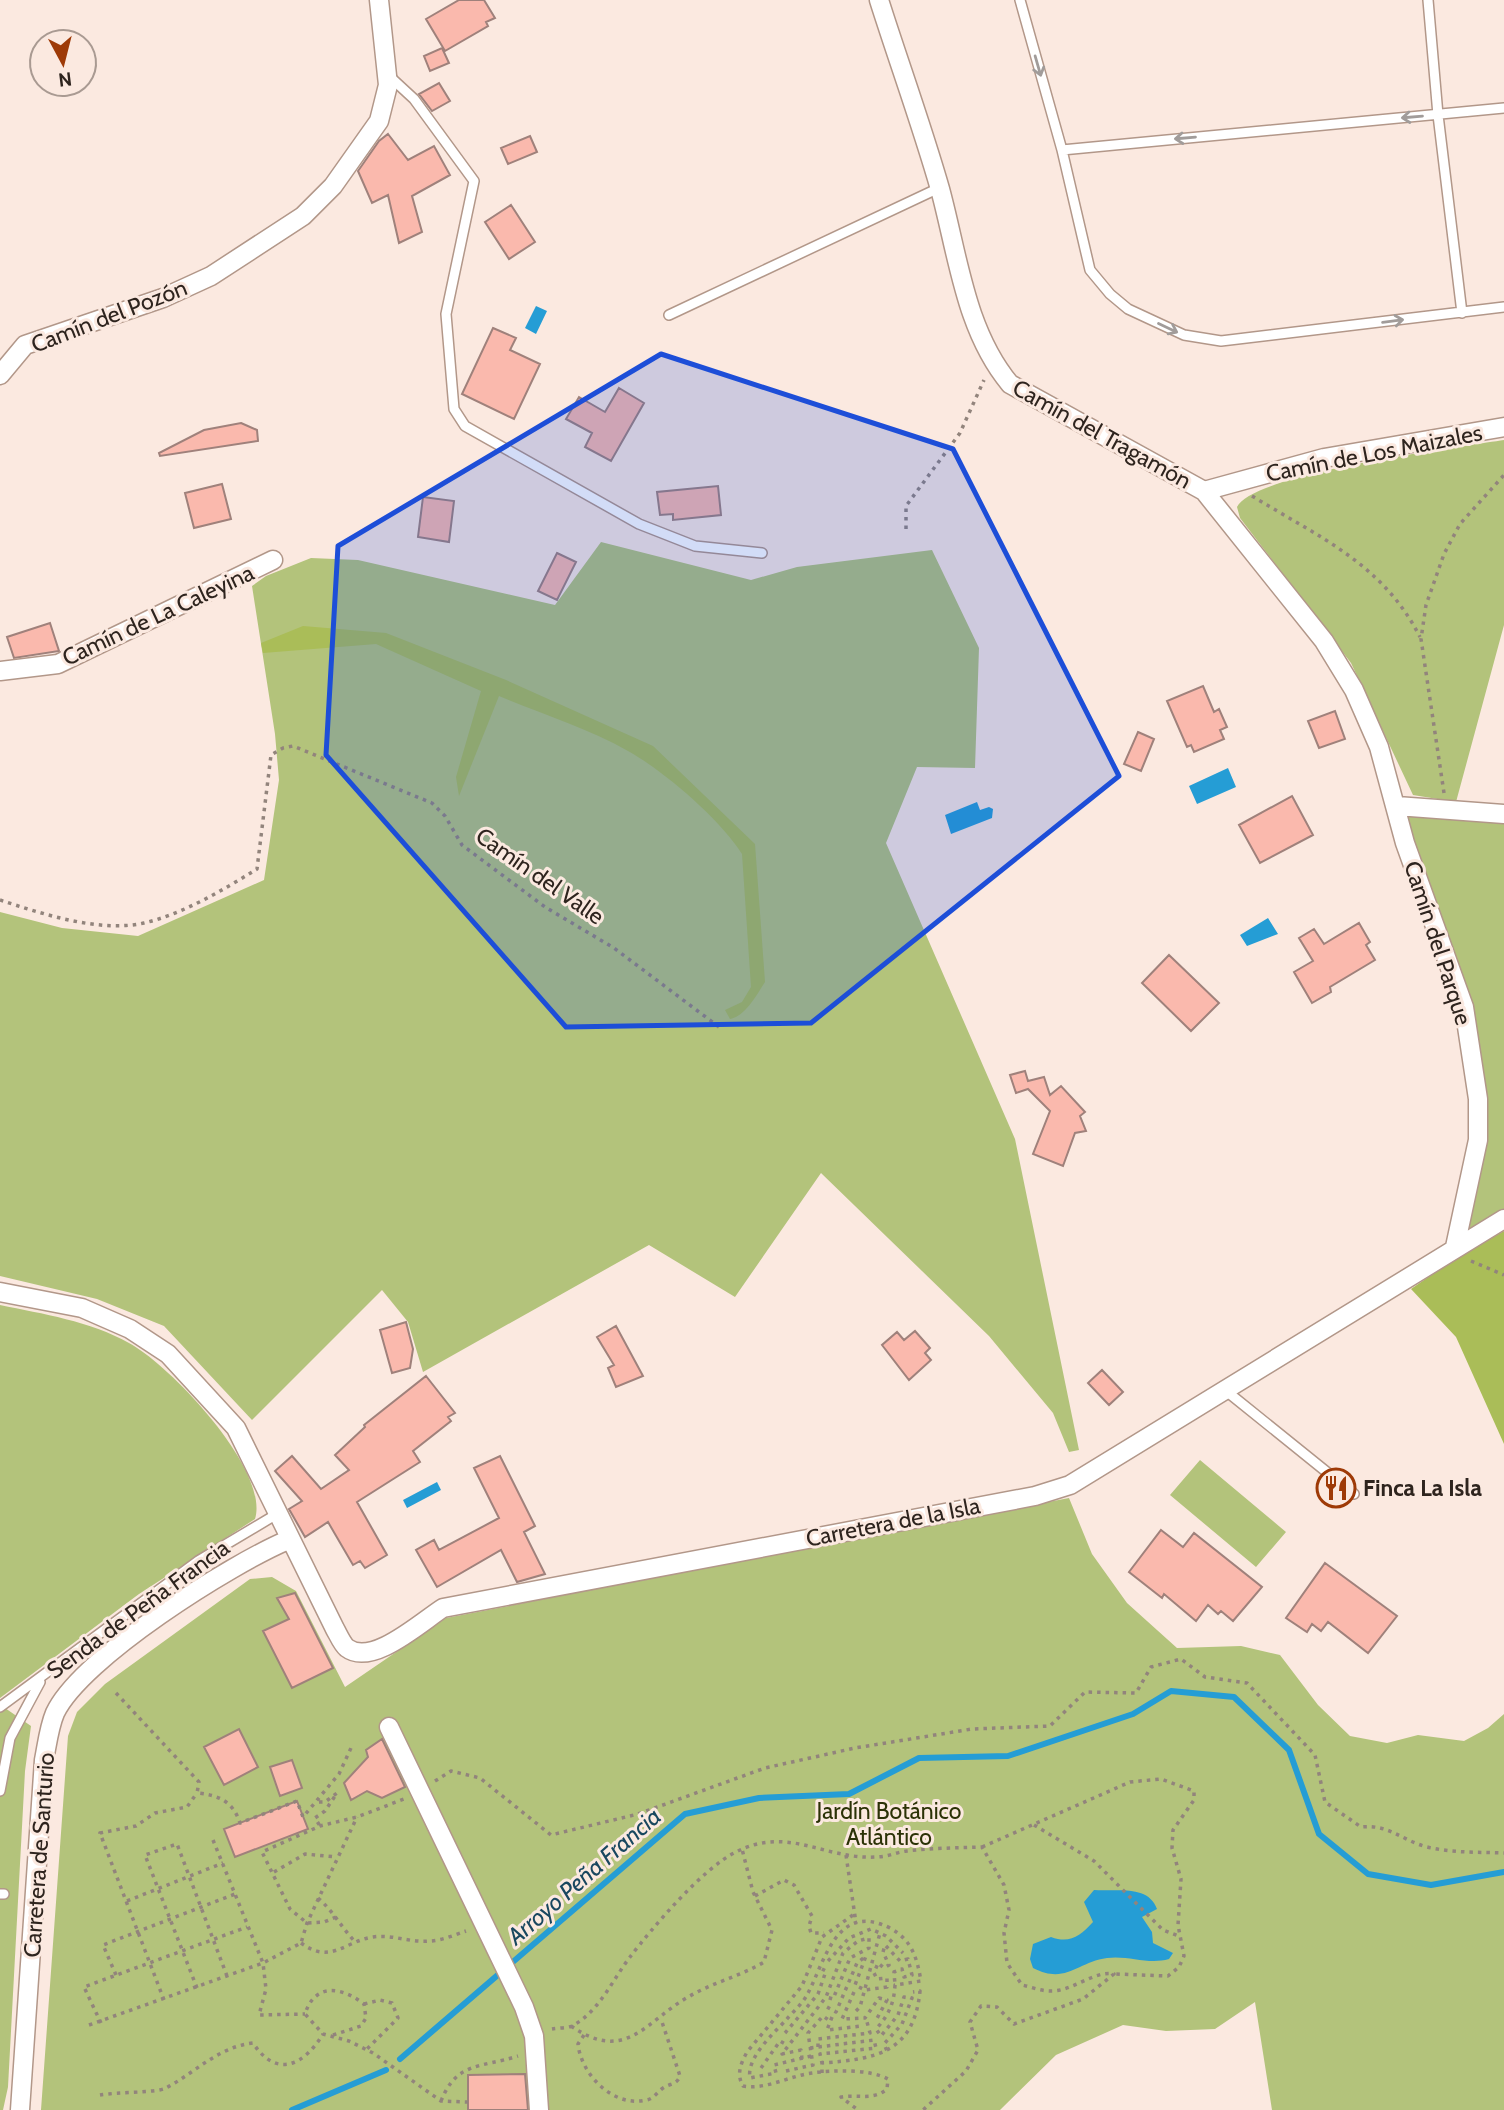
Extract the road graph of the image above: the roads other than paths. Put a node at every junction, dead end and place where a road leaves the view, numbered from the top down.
1 (379, 0) edge
2 (879, 0) edge
3 (1020, 0) edge
4 (1428, 0) edge
5 (387, 74) junction
6 (1504, 108) edge
7 (1438, 115) junction
8 (1062, 150) junction
9 (940, 188) junction
10 (1504, 307) edge
11 (1462, 313) junction
12 (669, 315) dead end
13 (0, 375) edge
14 (1504, 427) edge
15 (1204, 491) junction
16 (762, 553) dead end
17 (273, 561) dead end
18 (0, 671) edge
19 (1397, 806) junction
20 (1504, 814) edge
21 (1504, 1219) edge
22 (1460, 1253) junction
23 (0, 1292) edge
24 (1225, 1390) junction
25 (1354, 1494) dead end
26 (277, 1514) junction
27 (288, 1540) junction
28 (41, 1679) junction
29 (0, 1707) edge
30 (389, 1727) dead end
31 (0, 1791) edge
32 (20, 2110) edge
33 (540, 2110) edge

1 - 5 street, Camín del Pozón
2 - 9 street, Camín del Tragamón
3 -> 8 lane
4 - 7 lane
5 - 13 street, Camín del Pozón
5 - 16 lane
6 - 7 lane
7 -> 8 lane
7 - 11 lane
8 -> 11 lane
9 - 12 lane
9 - 15 street, Camín del Tragamón
10 - 11 lane
14 - 15 street, Camín de Los Maizales
15 - 19 street, Camín del Tragamón
17 - 18 street, Camín de La Caleyina
19 - 20 street
19 - 22 street, Camín del Parque
21 - 22 street, Carretera de la Isla
22 - 24 street, Carretera de la Isla
23 - 26 street
24 - 25 lane
24 - 27 street, Carretera de la Isla
26 - 27 street
26 - 28 lane, Senda de Peña Francia
27 - 32 street, Carretera de Santurio
28 - 29 lane, Senda de Peña Francia
28 - 31 lane
30 - 33 street

